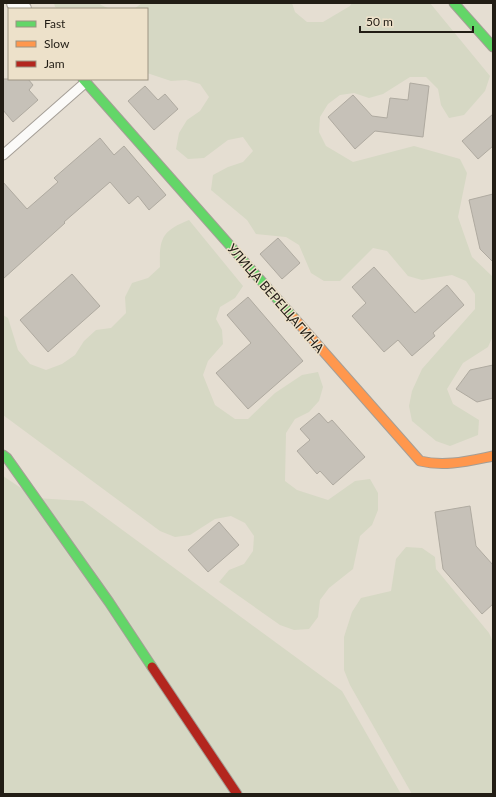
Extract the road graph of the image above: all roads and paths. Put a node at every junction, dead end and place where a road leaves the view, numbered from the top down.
1 (454, 3) edge
2 (493, 47) edge
3 (85, 80) edge
4 (3, 155) edge
5 (3, 455) edge
6 (493, 456) edge
7 (237, 794) edge

1 - 2 street
3 - 4 lane
3 - 6 street, УЛИЦА ВЕРЕЩАГИНА
5 - 7 street

